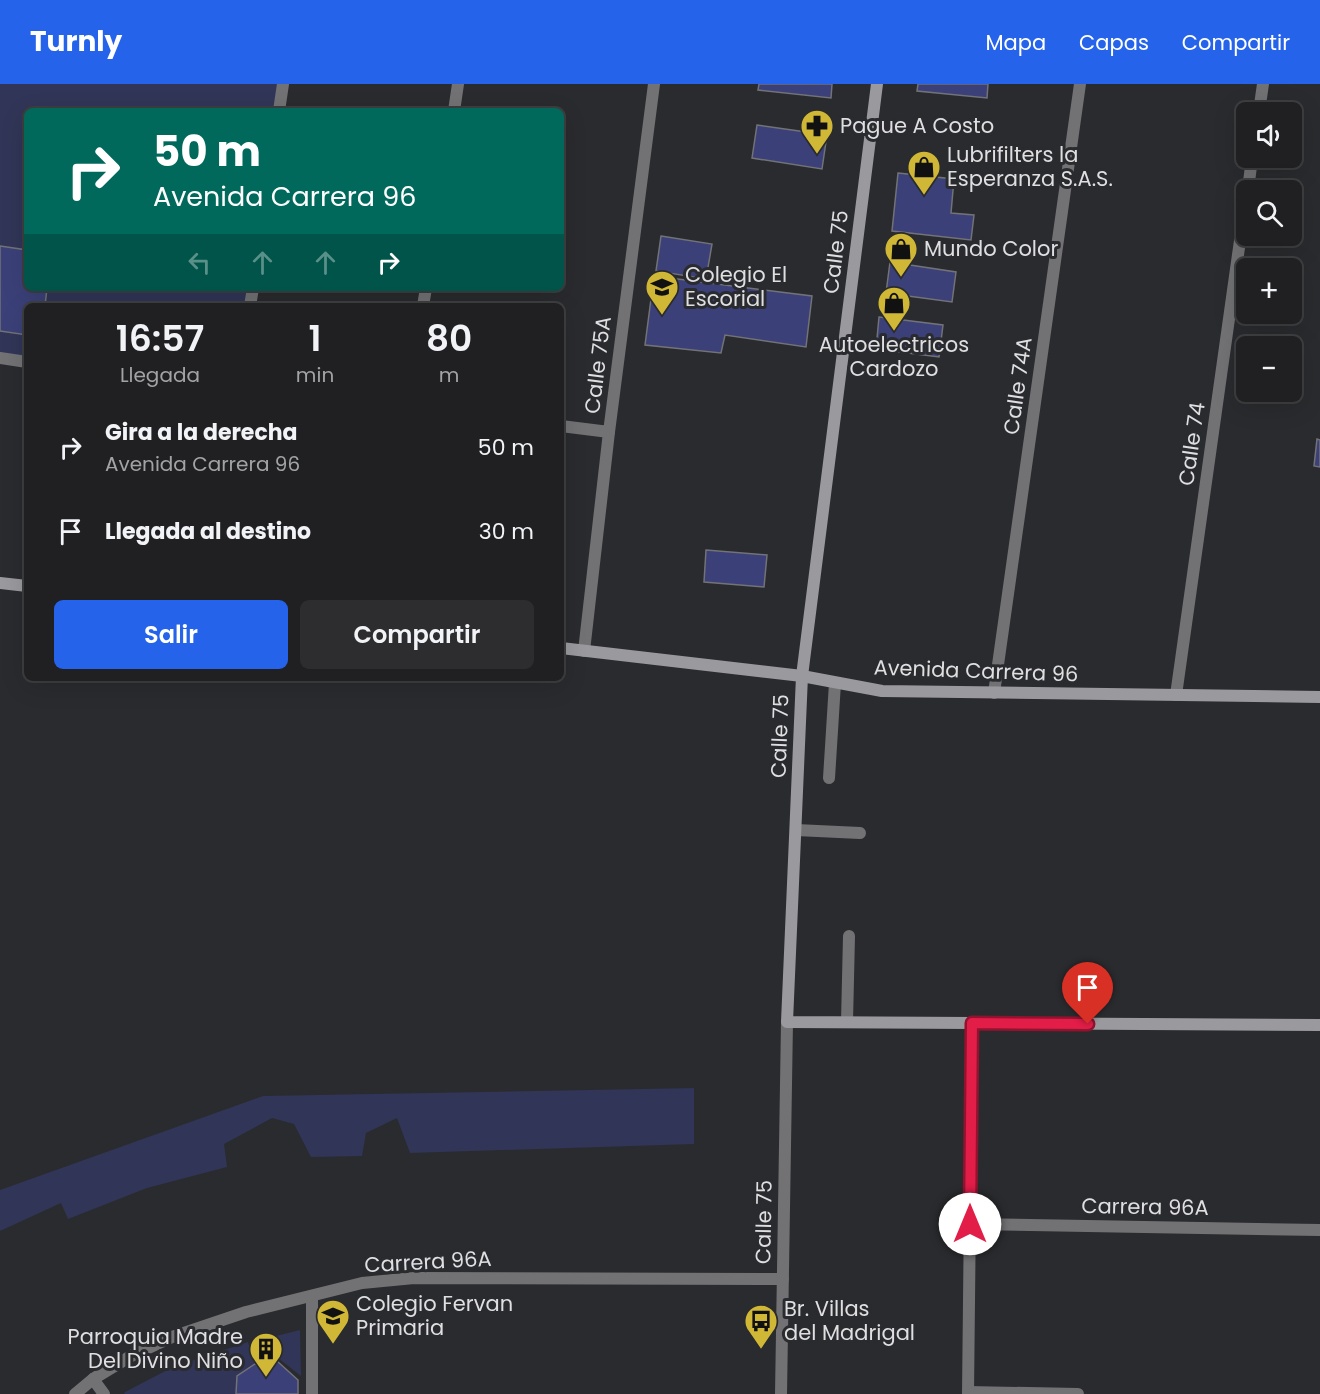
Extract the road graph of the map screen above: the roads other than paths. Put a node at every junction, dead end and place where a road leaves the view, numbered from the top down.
1 (284, 84) edge
2 (458, 84) edge
3 (654, 84) edge
4 (877, 84) edge
5 (1080, 84) edge
6 (1263, 84) edge
7 (1260, 102) edge
8 (280, 108) edge
9 (454, 108) edge
10 (1239, 246) edge
11 (0, 358) edge
12 (24, 362) edge
13 (564, 426) edge
14 (609, 432) junction
15 (0, 583) edge
16 (24, 586) edge
17 (564, 648) edge
18 (584, 651) junction
19 (802, 676) junction
20 (835, 682) junction
21 (994, 693) junction
22 (1176, 695) junction
23 (1320, 697) edge
24 (830, 778) dead end
25 (796, 830) junction
26 (860, 833) dead end
27 (849, 936) dead end
28 (787, 1022) junction
29 (847, 1022) junction
30 (972, 1023) junction
31 (1320, 1025) edge
32 (970, 1224) junction
33 (1320, 1230) edge
34 (783, 1279) junction
35 (312, 1296) junction
36 (93, 1379) junction
37 (968, 1393) edge
38 (75, 1394) edge
39 (104, 1394) edge
40 (312, 1394) edge
41 (781, 1394) edge
42 (1078, 1394) edge

1 - 8 street
2 - 9 street
3 - 14 street, Calle 75A
4 - 19 main road, Calle 75
5 - 21 street, Calle 74A
6 - 7 street
10 - 22 street, Calle 74
11 - 12 street
13 - 14 street
14 - 18 street, Calle 75A
15 - 16 main road
17 - 18 main road, Avenida Carrera 96
18 - 19 main road, Avenida Carrera 96
19 - 20 main road, Avenida Carrera 96
19 - 25 main road, Calle 75
20 - 21 main road, Avenida Carrera 96
20 - 24 street
21 - 22 main road, Avenida Carrera 96
22 - 23 main road, Avenida Carrera 96
25 - 26 street
25 - 28 main road, Calle 75
27 - 29 street
28 - 29 main road
28 - 34 street, Calle 75
29 - 30 main road
30 - 31 main road
30 - 32 street
32 - 33 street, Carrera 96A
32 - 37 street
34 - 35 street, Carrera 96A
34 - 41 street, Calle 75
35 - 36 street, Carrera 96A
35 - 40 street
36 - 38 street, Carrera 96A
36 - 39 street
37 - 42 street

